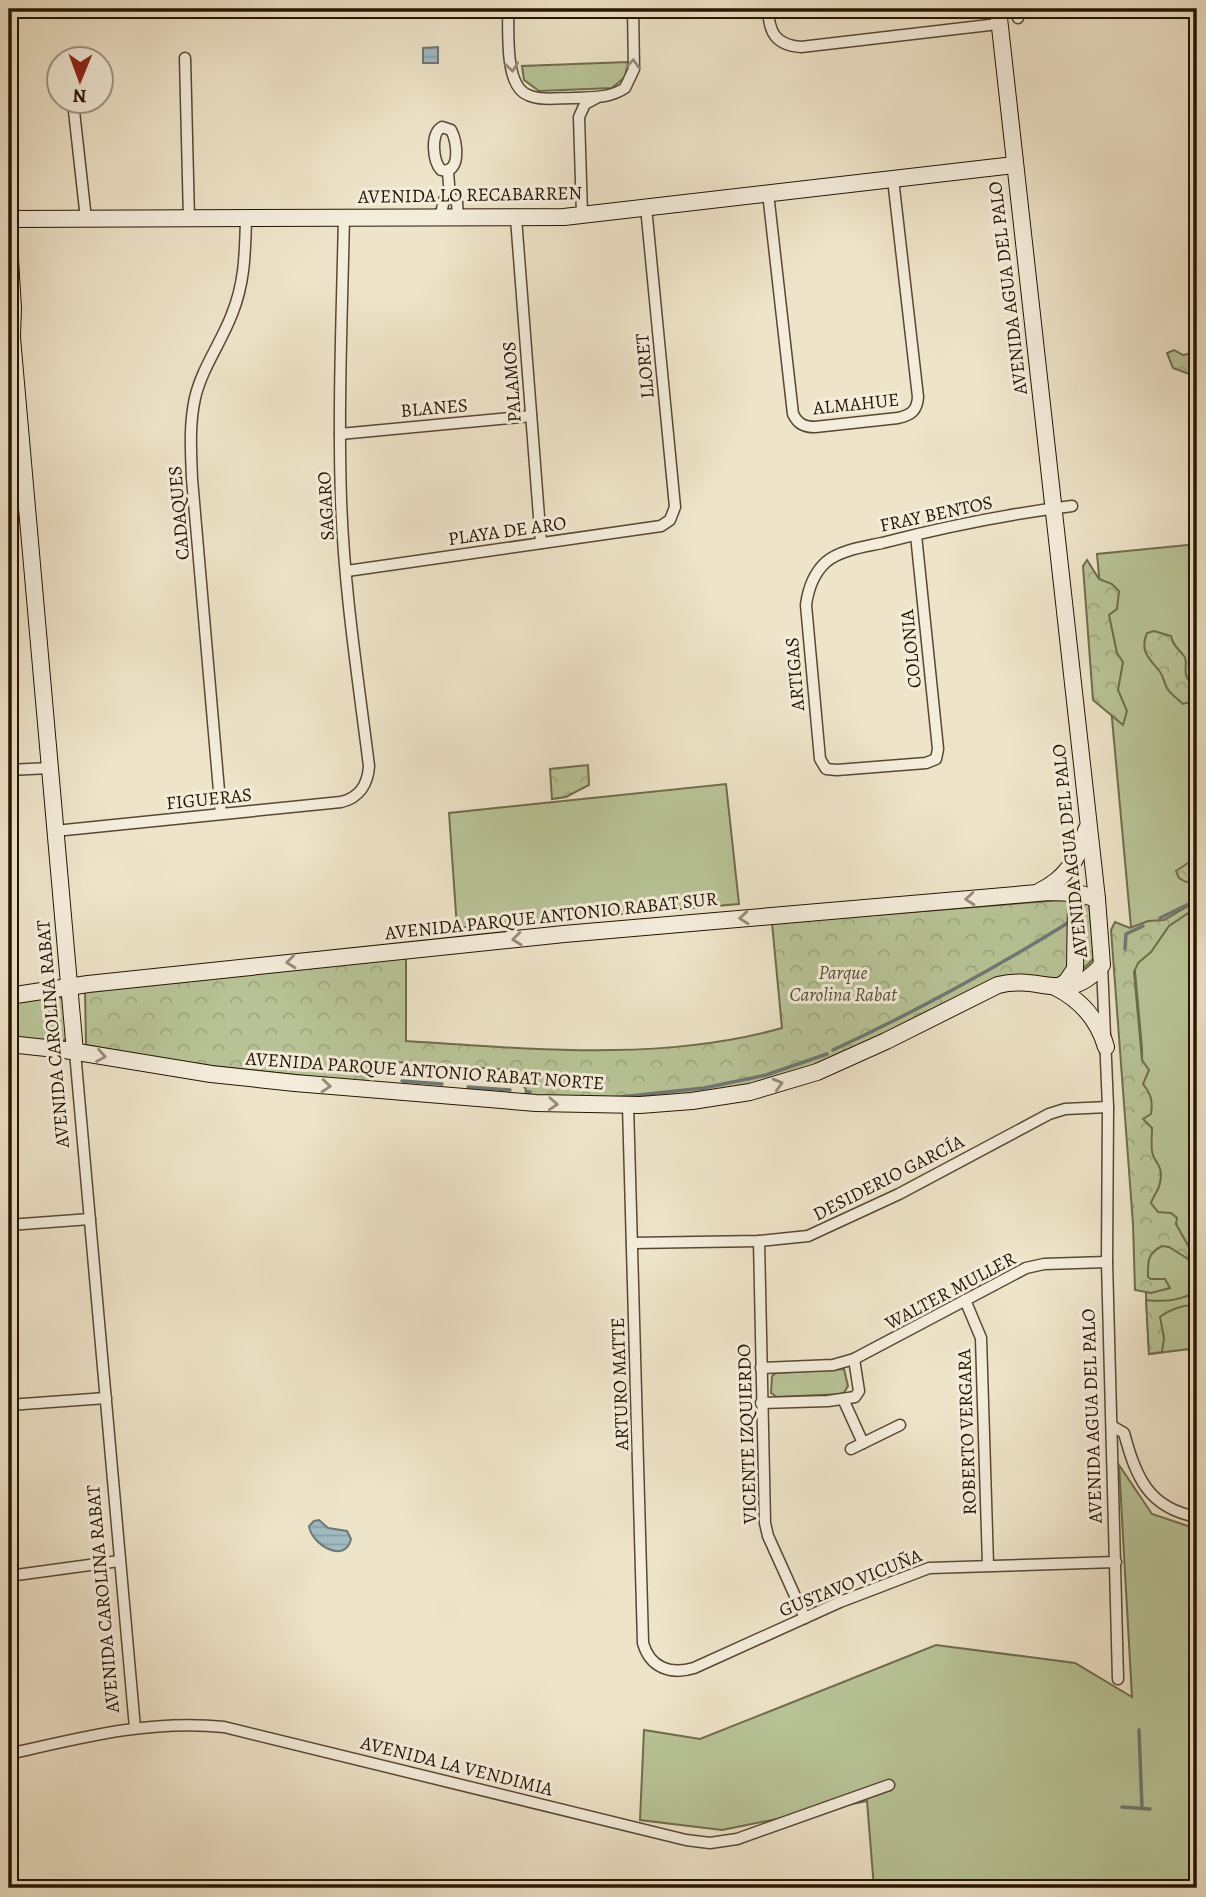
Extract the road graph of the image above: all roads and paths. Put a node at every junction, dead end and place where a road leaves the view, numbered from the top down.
1 (508, 9) edge
2 (633, 9) edge
3 (768, 9) edge
4 (997, 14) edge
5 (186, 58) dead end
6 (598, 97) junction
7 (552, 98) junction
8 (75, 116) edge
9 (579, 117) junction
10 (1014, 165) junction
11 (448, 172) dead end
12 (893, 179) junction
13 (768, 193) junction
14 (450, 197) junction
15 (646, 207) junction
16 (582, 214) junction
17 (344, 217) junction
18 (440, 218) junction
19 (458, 218) junction
20 (516, 218) junction
21 (9, 219) edge
22 (86, 219) junction
23 (189, 219) junction
24 (246, 219) junction
25 (9, 243) edge
26 (10, 332) edge
27 (531, 416) junction
28 (340, 434) junction
29 (1072, 506) dead end
30 (1053, 508) junction
31 (670, 520) joint
32 (916, 535) junction
33 (541, 543) junction
34 (347, 571) junction
35 (816, 575) joint
36 (50, 768) junction
37 (827, 769) joint
38 (9, 770) edge
39 (362, 790) joint
40 (221, 814) junction
41 (1088, 822) junction
42 (55, 831) junction
43 (1038, 892) junction
44 (1069, 892) junction
45 (1097, 899) junction
46 (1102, 965) junction
47 (69, 986) junction
48 (1056, 987) junction
49 (9, 996) edge
50 (9, 1044) edge
51 (1106, 1047) junction
52 (75, 1052) junction
53 (628, 1105) junction
54 (1108, 1107) junction
55 (90, 1219) junction
56 (9, 1225) edge
57 (759, 1241) junction
58 (632, 1243) junction
59 (1107, 1262) junction
60 (965, 1300) junction
61 (853, 1359) junction
62 (761, 1368) junction
63 (106, 1398) junction
64 (843, 1399) junction
65 (761, 1403) junction
66 (9, 1405) edge
67 (900, 1425) dead end
68 (1112, 1426) junction
69 (863, 1443) junction
70 (851, 1449) dead end
71 (1197, 1517) edge
72 (119, 1560) junction
73 (1116, 1562) junction
74 (988, 1565) junction
75 (9, 1576) edge
76 (805, 1618) junction
77 (651, 1660) joint
78 (1118, 1679) dead end
79 (135, 1728) junction
80 (9, 1754) edge
81 (889, 1785) dead end

1 -> 7 street
6 -> 2 street
3 - 4 street
4 - 10 street, AVENIDA AGUA DEL PALO
5 - 23 street
6 - 7 street
6 - 9 street
7 - 9 street
8 - 22 street
9 - 16 street
10 - 12 street, AVENIDA LO RECABARREN
10 - 30 street, AVENIDA AGUA DEL PALO
11 - 14 street
12 - 13 street, AVENIDA LO RECABARREN
12 - 13 street, ALMAHUE
13 - 15 street, AVENIDA LO RECABARREN
14 - 18 street
14 - 19 street
15 - 16 street, AVENIDA LO RECABARREN
15 - 31 street, LLORET
16 - 20 street, AVENIDA LO RECABARREN
17 - 18 street, AVENIDA LO RECABARREN
17 - 24 street, AVENIDA LO RECABARREN
17 - 28 street, SAGARO
18 - 19 street, AVENIDA LO RECABARREN
19 - 20 street, AVENIDA LO RECABARREN
20 - 27 street, PALAMOS
21 - 22 street, AVENIDA LO RECABARREN
22 - 23 street, AVENIDA LO RECABARREN
23 - 24 street, AVENIDA LO RECABARREN
24 - 40 street, CADAQUES
25 - 26 street, AVENIDA CAROLINA RABAT
26 - 36 street, AVENIDA CAROLINA RABAT
27 - 28 street, BLANES
27 - 33 street, PALAMOS
28 - 34 street, SAGARO
29 - 30 street, FRAY BENTOS
30 - 32 street, FRAY BENTOS
30 - 41 street, AVENIDA AGUA DEL PALO
31 - 33 street, PLAYA DE ARO
32 - 35 street, FRAY BENTOS
32 - 37 street, COLONIA
33 - 34 street, PLAYA DE ARO
34 - 39 street, SAGARO
35 - 37 street, ARTIGAS
36 - 38 street
36 - 42 street, AVENIDA CAROLINA RABAT
39 - 40 street, FIGUERAS
40 - 42 street, FIGUERAS
41 - 43 street
41 - 45 street, AVENIDA AGUA DEL PALO
42 - 47 street, AVENIDA CAROLINA RABAT
43 - 44 street, AVENIDA PARQUE ANTONIO RABAT SUR
43 -> 47 street, AVENIDA PARQUE ANTONIO RABAT SUR
44 - 45 street, AVENIDA PARQUE ANTONIO RABAT SUR
44 - 48 street
45 - 46 street, AVENIDA AGUA DEL PALO
46 - 48 street, AVENIDA PARQUE ANTONIO RABAT NORTE
46 - 51 street, AVENIDA AGUA DEL PALO
47 - 49 street, AVENIDA PARQUE ANTONIO RABAT SUR
47 - 52 street, AVENIDA CAROLINA RABAT
48 - 51 street
53 -> 48 street, AVENIDA PARQUE ANTONIO RABAT NORTE
50 - 52 street, AVENIDA PARQUE ANTONIO RABAT NORTE
51 - 54 street, AVENIDA AGUA DEL PALO
52 -> 53 street, AVENIDA PARQUE ANTONIO RABAT NORTE
52 - 55 street, AVENIDA CAROLINA RABAT
53 - 58 street, ARTURO MATTE
54 - 57 street, DESIDERIO GARCÍA
54 - 59 street, AVENIDA AGUA DEL PALO
55 - 56 street
55 - 63 street, AVENIDA CAROLINA RABAT
57 - 58 street, DESIDERIO GARCÍA
57 - 62 street, VICENTE IZQUIERDO
58 - 77 street, ARTURO MATTE
59 - 60 street, WALTER MULLER
59 - 68 street, AVENIDA AGUA DEL PALO
60 - 61 street, WALTER MULLER
60 - 74 street, ROBERTO VERGARA
61 - 62 street, WALTER MULLER
61 - 64 street
62 - 65 street, VICENTE IZQUIERDO
63 - 66 street
63 - 72 street, AVENIDA CAROLINA RABAT
64 - 65 street
64 - 69 street
65 - 76 street, VICENTE IZQUIERDO
67 - 69 street
68 - 71 street
68 - 73 street, AVENIDA AGUA DEL PALO
69 - 70 street
72 - 75 street
72 - 79 street, AVENIDA CAROLINA RABAT
73 - 74 street, GUSTAVO VICUÑA
73 - 78 street, AVENIDA AGUA DEL PALO
74 - 76 street, GUSTAVO VICUÑA
76 - 77 street, GUSTAVO VICUÑA
79 - 80 street, AVENIDA LA VENDIMIA
79 - 81 street, AVENIDA LA VENDIMIA

